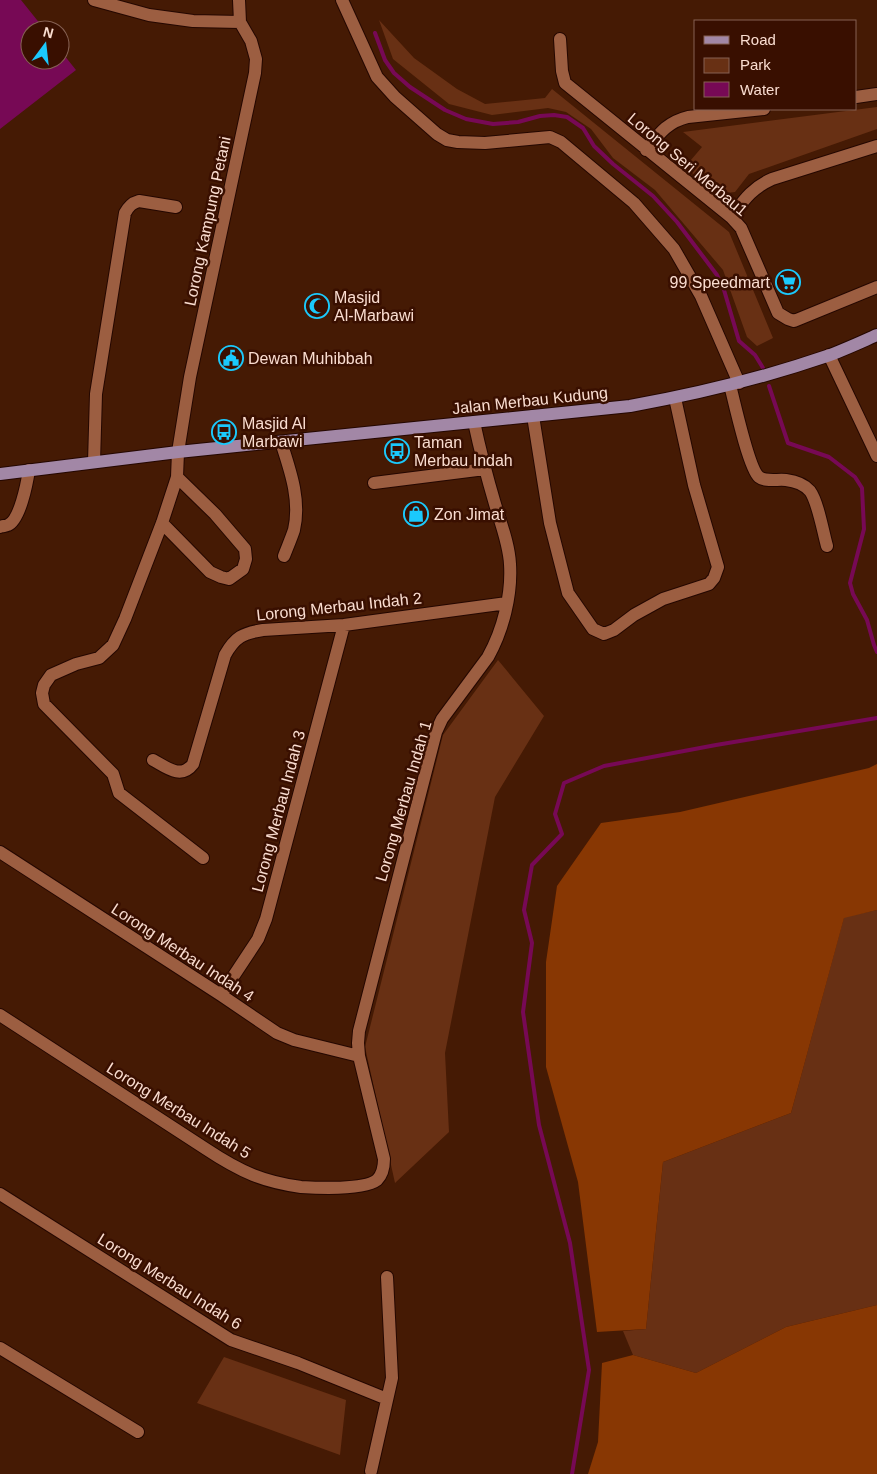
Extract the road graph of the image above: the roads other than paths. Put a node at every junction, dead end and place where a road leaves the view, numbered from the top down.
1 (94, 0) edge
2 (240, 0) edge
3 (342, 0) edge
4 (240, 22) junction
5 (560, 39) dead end
6 (877, 94) edge
7 (857, 96) edge
8 (756, 110) edge
9 (877, 146) edge
10 (646, 150) junction
11 (176, 207) dead end
12 (731, 217) junction
13 (877, 287) edge
14 (877, 335) edge
15 (829, 355) junction
16 (734, 384) junction
17 (675, 398) junction
18 (534, 416) junction
19 (474, 422) junction
20 (281, 442) junction
21 (178, 452) junction
22 (877, 456) edge
23 (94, 462) junction
24 (485, 469) junction
25 (29, 470) junction
26 (0, 474) edge
27 (177, 476) junction
28 (374, 482) dead end
29 (162, 523) junction
30 (0, 527) edge
31 (827, 546) dead end
32 (284, 556) dead end
33 (507, 603) junction
34 (344, 625) junction
35 (153, 760) dead end
36 (0, 852) edge
37 (203, 858) dead end
38 (221, 995) junction
39 (0, 1015) edge
40 (359, 1056) junction
41 (382, 1174) joint
42 (0, 1194) edge
43 (387, 1277) dead end
44 (0, 1348) edge
45 (387, 1399) junction
46 (138, 1432) dead end
47 (371, 1471) dead end

1 - 4 street
2 - 4 street, Lorong Kampung Petani
3 - 16 street
4 - 21 street, Lorong Kampung Petani
5 - 10 street, Lorong Seri Merbau1
6 - 7 street
8 - 10 street
9 - 12 street
10 - 12 street, Lorong Seri Merbau1
11 - 23 street
12 - 13 street, Lorong Seri Merbau1
14 - 15 main road, Jalan Merbau Kudung
15 - 16 main road, Jalan Merbau Kudung
15 - 22 street
16 - 17 main road, Jalan Merbau Kudung
16 - 31 street
17 - 18 main road, Jalan Merbau Kudung
17 - 18 street
18 - 19 main road, Jalan Merbau Kudung
19 - 20 main road, Jalan Merbau Kudung
19 - 24 street, Lorong Merbau Indah 1
20 - 21 main road, Jalan Merbau Kudung
20 - 32 street
21 - 23 main road, Jalan Merbau Kudung
21 - 27 street, Lorong Kampung Petani
23 - 25 main road, Jalan Merbau Kudung
24 - 28 street
24 - 33 street, Lorong Merbau Indah 1
25 - 26 main road, Jalan Merbau Kudung
25 - 30 street
27 - 29 street, Lorong Kampung Petani
27 - 29 street
29 - 37 street, Lorong Kampung Petani
33 - 34 street, Lorong Merbau Indah 2
33 - 40 street, Lorong Merbau Indah 1
34 - 35 street, Lorong Merbau Indah 2
34 - 38 street, Lorong Merbau Indah 3
36 - 38 street, Lorong Merbau Indah 4
38 - 40 street, Lorong Merbau Indah 4
39 - 41 street, Lorong Merbau Indah 5
40 - 41 street, Lorong Merbau Indah 1
42 - 45 street, Lorong Merbau Indah 6
43 - 45 street
44 - 46 street
45 - 47 street

